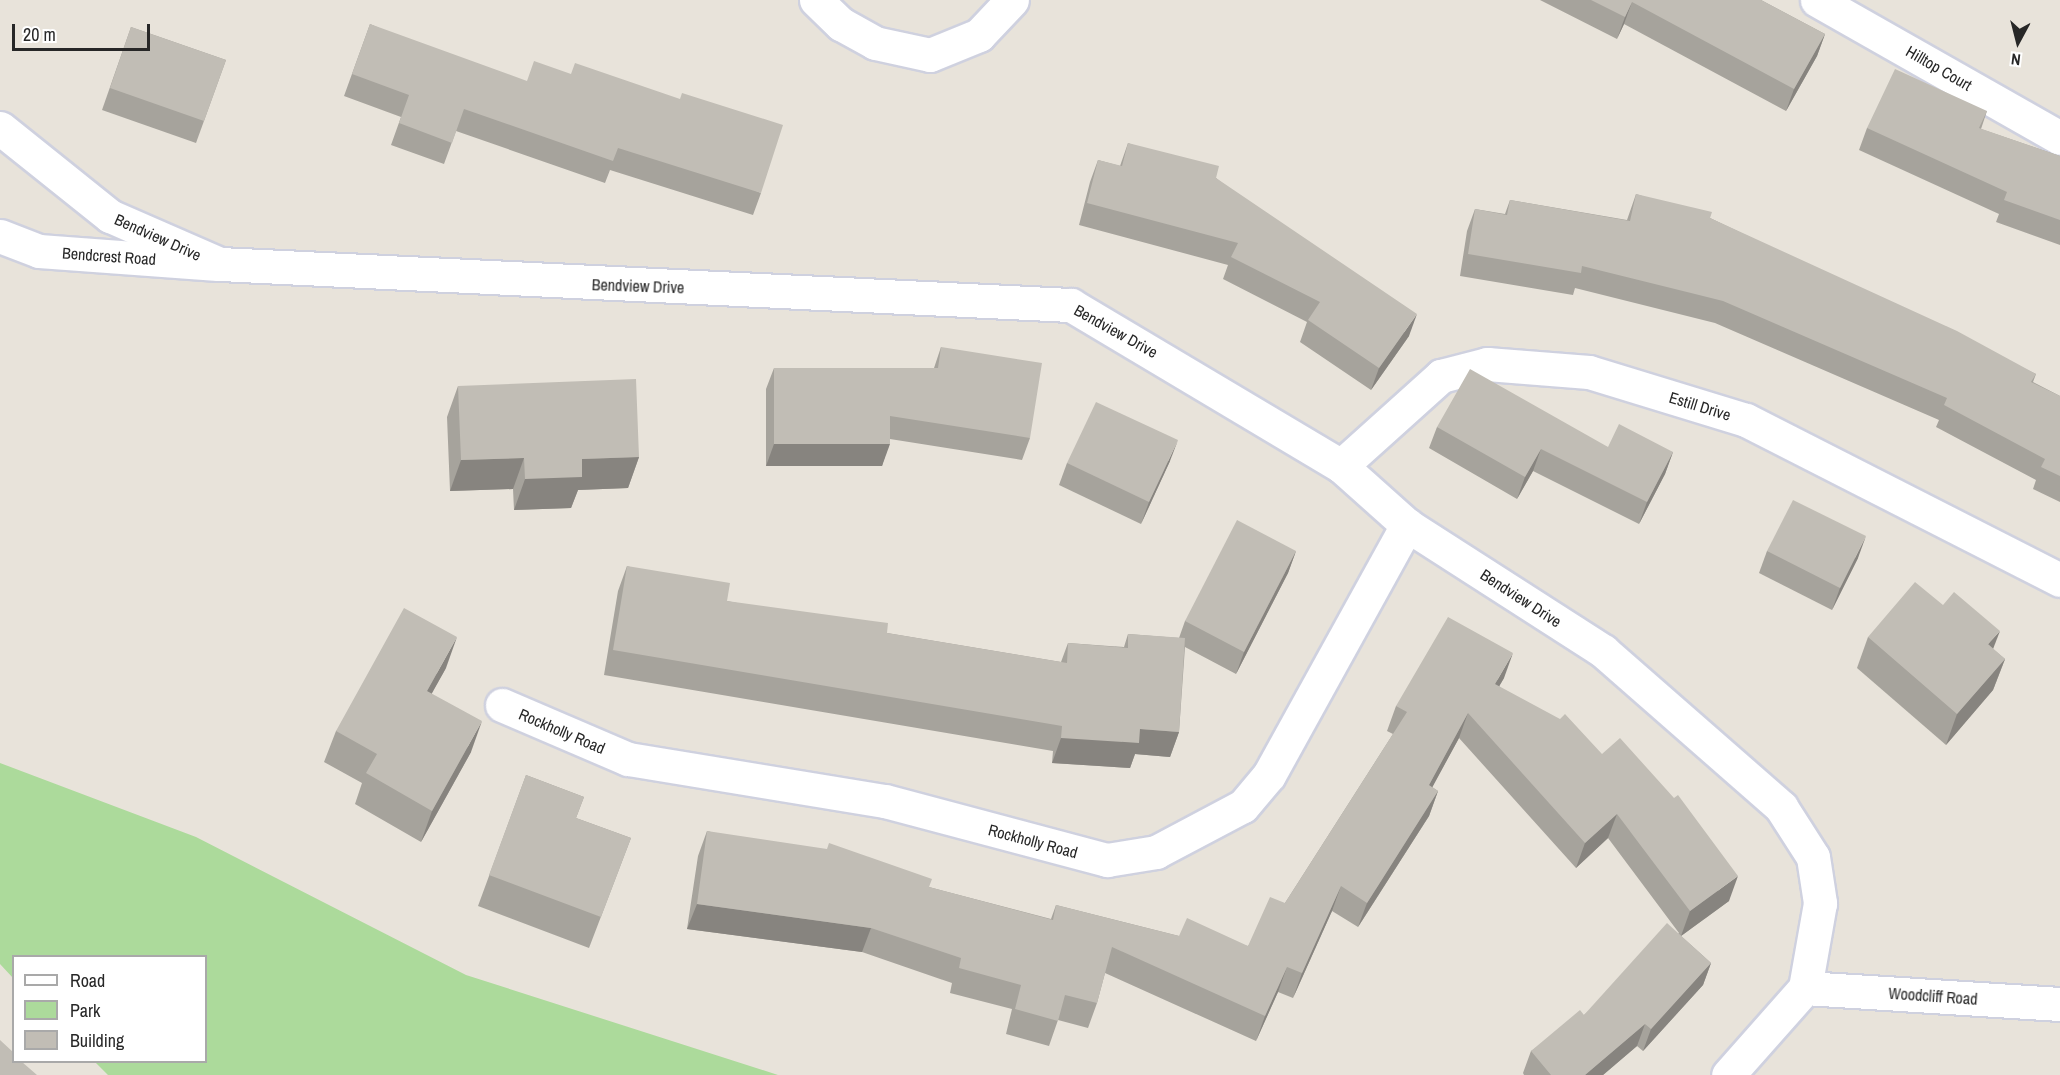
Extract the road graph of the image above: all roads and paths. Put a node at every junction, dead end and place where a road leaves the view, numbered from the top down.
1 (816, 0) edge
2 (1012, 0) edge
3 (1817, 0) edge
4 (0, 129) edge
5 (2060, 138) edge
6 (0, 237) edge
7 (220, 264) junction
8 (1341, 465) junction
9 (1407, 525) junction
10 (2060, 580) edge
11 (502, 705) dead end
12 (1805, 988) junction
13 (2060, 1004) edge
14 (1728, 1075) edge

1 - 2 street
3 - 5 street, Hilltop Court
4 - 7 street, Bendview Drive
6 - 7 street, Bendcrest Road
7 - 8 street, Bendview Drive
8 - 9 street, Bendview Drive
8 - 10 street, Estill Drive
9 - 11 street, Rockholly Road
9 - 12 street, Bendview Drive
12 - 13 street, Woodcliff Road
12 - 14 street

